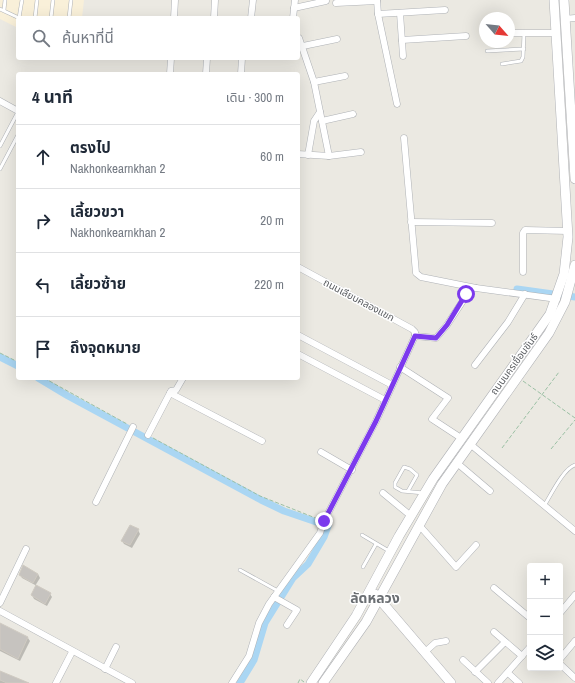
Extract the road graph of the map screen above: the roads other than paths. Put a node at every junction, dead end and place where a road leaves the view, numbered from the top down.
1 (5, 0) edge
2 (22, 0) edge
3 (37, 0) edge
4 (53, 0) edge
5 (71, 0) edge
6 (175, 0) edge
7 (215, 0) edge
8 (253, 0) edge
9 (295, 0) edge
10 (376, 0) edge
11 (554, 0) edge
12 (564, 0) edge
13 (326, 1) dead end
14 (336, 3) dead end
15 (294, 8) junction
16 (0, 9) edge
17 (4, 10) junction
18 (445, 10) dead end
19 (400, 13) junction
20 (378, 14) junction
21 (16, 16) edge
22 (19, 16) edge
23 (35, 16) edge
24 (51, 16) edge
25 (69, 16) edge
26 (174, 16) edge
27 (214, 16) edge
28 (251, 16) edge
29 (293, 16) edge
30 (575, 18) edge
31 (564, 19) junction
32 (515, 33) edge
33 (524, 33) junction
34 (555, 33) junction
35 (466, 36) dead end
36 (337, 38) dead end
37 (300, 40) edge
38 (402, 40) junction
39 (303, 46) junction
40 (524, 49) junction
41 (487, 51) dead end
42 (403, 56) dead end
43 (171, 60) edge
44 (207, 60) edge
45 (242, 60) edge
46 (502, 64) dead end
47 (170, 72) edge
48 (206, 72) edge
49 (241, 72) edge
50 (345, 76) dead end
51 (314, 82) junction
52 (0, 101) edge
53 (397, 104) dead end
54 (16, 110) edge
55 (320, 112) junction
56 (354, 114) dead end
57 (16, 115) edge
58 (322, 120) junction
59 (13, 121) junction
60 (16, 123) edge
61 (16, 138) edge
62 (404, 138) dead end
63 (572, 138) junction
64 (562, 139) junction
65 (0, 146) edge
66 (574, 149) edge
67 (361, 152) dead end
68 (300, 154) edge
69 (308, 155) junction
70 (329, 156) junction
71 (0, 169) edge
72 (575, 179) edge
73 (411, 222) junction
74 (492, 223) dead end
75 (568, 231) junction
76 (575, 265) edge
77 (300, 268) edge
78 (523, 272) dead end
79 (476, 288) junction
80 (525, 294) junction
81 (558, 295) junction
82 (300, 336) edge
83 (415, 336) junction
84 (300, 355) edge
85 (475, 365) dead end
86 (400, 368) junction
87 (182, 380) edge
88 (392, 385) junction
89 (170, 393) junction
90 (493, 394) junction
91 (386, 400) junction
92 (501, 401) junction
93 (132, 430) road end
94 (148, 435) road end
95 (461, 438) junction
96 (262, 441) dead end
97 (470, 444) junction
98 (321, 452) dead end
99 (456, 463) junction
100 (575, 465) edge
101 (352, 470) junction
102 (408, 491) junction
103 (490, 491) dead end
104 (383, 493) dead end
105 (424, 493) junction
106 (96, 502) dead end
107 (544, 506) junction
108 (411, 516) junction
109 (419, 525) junction
110 (575, 531) edge
111 (362, 535) dead end
112 (376, 544) junction
113 (476, 545) dead end
114 (26, 549) dead end
115 (391, 552) junction
116 (401, 558) junction
117 (363, 567) dead end
118 (240, 570) dead end
119 (494, 588) dead end
120 (278, 591) junction
121 (371, 591) junction
122 (575, 595) edge
123 (380, 598) junction
124 (277, 599) junction
125 (0, 603) edge
126 (563, 609) edge
127 (0, 611) edge
128 (527, 616) edge
129 (287, 625) dead end
130 (494, 632) dead end
131 (446, 641) dead end
132 (505, 642) junction
133 (575, 642) edge
134 (116, 647) dead end
135 (527, 650) edge
136 (72, 652) junction
137 (424, 652) junction
138 (522, 656) junction
139 (563, 656) edge
140 (463, 660) dead end
141 (563, 667) edge
142 (105, 669) junction
143 (475, 672) junction
144 (508, 673) junction
145 (575, 678) edge
146 (56, 683) edge
147 (132, 683) edge
148 (232, 683) edge
149 (311, 683) edge
150 (323, 683) edge
151 (450, 683) edge
152 (488, 683) edge
153 (498, 683) edge
154 (519, 683) edge

1 - 17 lane
2 - 22 lane
3 - 23 lane
4 - 24 lane
5 - 25 lane
6 - 26 street
7 - 27 street
8 - 28 street
9 - 15 street
10 - 14 street
10 - 20 street
11 - 34 main road, ถนนนครเขื่อนขันธ์
12 - 31 main road
13 - 15 street
15 - 29 street
16 - 17 lane
17 - 21 lane
18 - 19 street
19 - 20 street
19 - 38 street
20 - 53 street
30 - 31 street
31 - 63 main road
32 - 33 street
33 - 34 street
33 - 40 lane
34 - 64 main road, ถนนนครเขื่อนขันธ์
35 - 38 street
36 - 39 street
37 - 39 street
38 - 42 street
39 - 51 street
40 - 41 lane
40 - 46 lane
43 - 47 street
44 - 48 street
45 - 49 street
50 - 51 street
51 - 55 street
52 - 54 street
55 - 58 street
55 - 69 street
56 - 58 street
57 - 59 lane
58 - 70 street
59 - 60 lane
59 - 65 lane
61 - 71 lane
62 - 73 street
63 - 64 main road
63 - 66 main road
64 - 75 main road, ถนนนครเขื่อนขันธ์
66 - 72 main road
67 - 70 street
68 - 69 street
69 - 70 street
73 - 74 street
73 - 79 street
75 - 78 street
75 - 81 main road, ถนนนครเขื่อนขันธ์
76 - 92 main road, ถนนนครเขื่อนขันธ์
77 - 83 street, ถนนเลียบคลองแขก
79 - 80 street
79 - 83 street
80 - 81 street
80 - 85 street
81 - 90 main road, ถนนนครเขื่อนขันธ์
82 - 88 street
83 - 86 street
84 - 91 street
86 - 88 street
86 - 95 street
87 - 89 street
88 - 91 street
89 - 94 street
89 - 96 street
90 - 92 main road
90 - 95 main road, ถนนนครเขื่อนขันธ์
91 - 101 street
92 - 97 main road, ถนนนครเขื่อนขันธ์
93 - 106 street
95 - 105 main road, ถนนนครเขื่อนขันธ์
97 - 99 main road, ถนนนครเขื่อนขันธ์
97 - 107 street
98 - 101 street
99 - 103 street
99 - 109 main road, ถนนนครเขื่อนขันธ์
100 - 107 lane
101 - 120 street
102 - 102 lane
102 - 105 lane
104 - 108 street
105 - 108 main road, ถนนนครเขื่อนขันธ์
107 - 110 street
108 - 115 main road, ถนนนครเขื่อนขันธ์
109 - 113 street
109 - 116 main road, ถนนนครเขื่อนขันธ์
111 - 112 lane
112 - 115 lane
112 - 117 lane
114 - 125 street
115 - 116 main road
115 - 121 main road, ถนนนครเขื่อนขันธ์
116 - 123 main road, ถนนนครเขื่อนขันธ์
118 - 120 lane
119 - 128 street
120 - 124 street
121 - 123 main road
121 - 149 main road, ถนนนครเขื่อนขันธ์
122 - 126 street
123 - 137 main road
123 - 150 main road, ถนนนครเขื่อนขันธ์
124 - 129 street
124 - 148 street
127 - 136 street
130 - 132 street
131 - 137 street
132 - 138 street
132 - 143 street
133 - 139 street
134 - 142 street
135 - 138 street
136 - 142 street
136 - 146 street
137 - 151 main road
138 - 144 street
140 - 143 street
141 - 145 street
142 - 147 street
143 - 152 street
144 - 153 street
144 - 154 street

